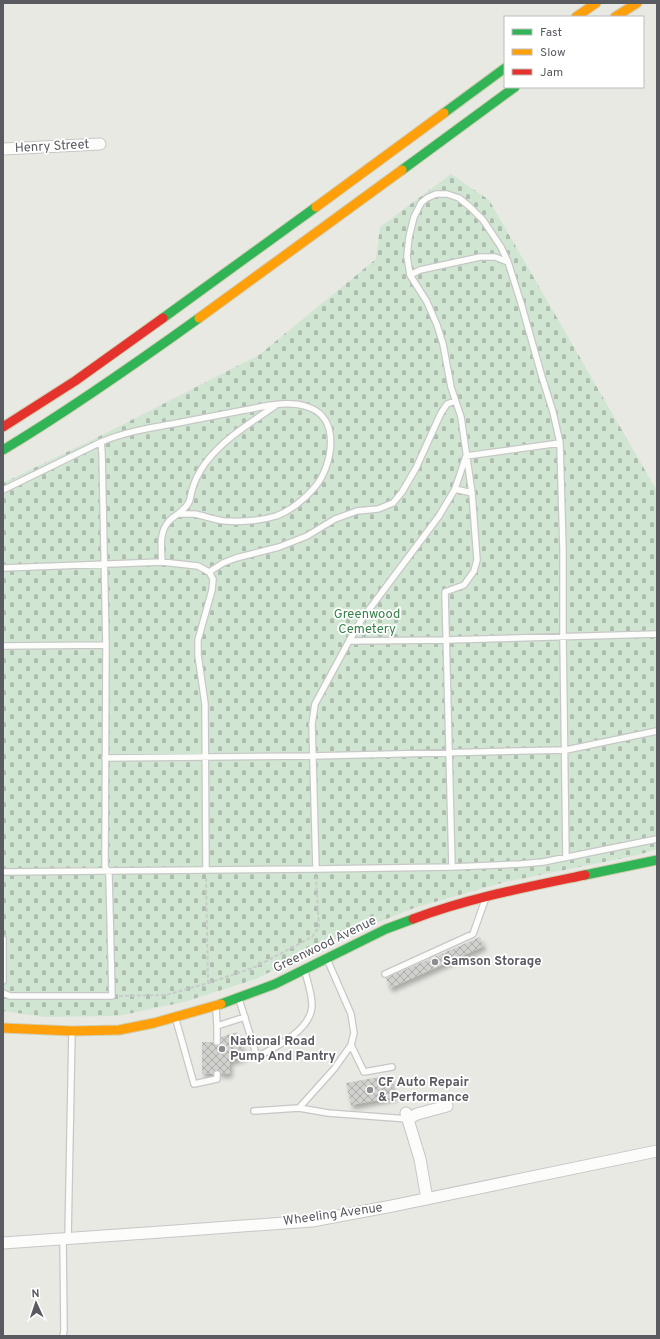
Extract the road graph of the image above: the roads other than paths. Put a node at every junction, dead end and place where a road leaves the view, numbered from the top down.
1 (596, 3) edge
2 (637, 3) edge
3 (577, 16) edge
4 (617, 16) edge
5 (504, 69) edge
6 (514, 88) edge
7 (100, 144) dead end
8 (3, 149) edge
9 (508, 262) junction
10 (410, 275) junction
11 (455, 401) junction
12 (278, 404) junction
13 (3, 426) edge
14 (101, 442) junction
15 (560, 443) junction
16 (3, 450) edge
17 (466, 456) junction
18 (455, 489) junction
19 (3, 490) edge
20 (472, 493) junction
21 (180, 514) junction
22 (162, 562) junction
23 (105, 565) junction
24 (3, 568) edge
25 (209, 572) junction
26 (657, 634) edge
27 (563, 636) junction
28 (447, 640) junction
29 (349, 641) junction
30 (106, 645) junction
31 (3, 646) edge
32 (657, 731) edge
33 (566, 750) junction
34 (450, 753) junction
35 (312, 756) junction
36 (205, 757) junction
37 (105, 758) junction
38 (657, 839) edge
39 (566, 857) junction
40 (657, 860) edge
41 (452, 867) junction
42 (316, 869) junction
43 (206, 870) junction
44 (107, 871) junction
45 (3, 872) edge
46 (486, 896) junction
47 (3, 939) edge
48 (326, 959) junction
49 (304, 970) junction
50 (385, 974) dead end
51 (3, 981) edge
52 (3, 993) edge
53 (239, 998) junction
54 (216, 1006) junction
55 (176, 1017) junction
56 (245, 1017) junction
57 (217, 1026) junction
58 (3, 1028) edge
59 (72, 1031) junction
60 (217, 1042) dead end
61 (351, 1044) junction
62 (392, 1067) dead end
63 (217, 1074) dead end
64 (447, 1106) dead end
65 (299, 1108) junction
66 (254, 1111) dead end
67 (407, 1116) junction
68 (657, 1151) edge
69 (427, 1199) junction
70 (65, 1238) junction
71 (3, 1243) edge
72 (63, 1336) edge

1 - 3 main road
2 - 4 main road
5 - 13 main road
6 - 16 main road
7 - 8 street, Henry Street
9 - 10 lane
9 - 10 lane
9 - 15 lane
10 - 11 lane
11 - 17 lane
11 - 25 lane
12 - 14 lane
12 - 21 lane
12 - 21 lane
14 - 19 lane
14 - 23 lane
15 - 17 lane
15 - 27 lane
17 - 18 lane
17 - 20 lane
18 - 20 lane
18 - 29 lane
20 - 28 lane
21 - 22 lane
22 - 23 lane
22 - 25 lane
23 - 24 lane
23 - 30 lane
25 - 36 lane
26 - 27 lane
27 - 28 lane
27 - 33 lane
28 - 29 lane
28 - 34 lane
29 - 35 lane
30 - 31 lane
30 - 37 lane
32 - 33 lane
33 - 34 lane
33 - 39 lane
34 - 35 lane
34 - 41 lane
35 - 36 lane
35 - 42 lane
36 - 37 lane
36 - 43 lane
37 - 44 lane
38 - 39 lane
39 - 41 lane
40 - 46 main road, Greenwood Avenue
41 - 42 lane
42 - 43 lane
43 - 44 lane
44 - 45 lane
44 - 52 lane
46 - 48 main road, Greenwood Avenue
46 - 50 lane
47 - 51 lane
48 - 49 main road, Greenwood Avenue
48 - 61 lane
49 - 53 main road, Greenwood Avenue
49 - 56 lane
53 - 54 main road, Greenwood Avenue
53 - 56 lane
54 - 55 main road, Greenwood Avenue
54 - 57 lane
55 - 59 main road, Greenwood Avenue
55 - 63 lane
56 - 57 lane
57 - 60 lane
58 - 59 main road, Greenwood Avenue
59 - 70 lane
61 - 62 lane
61 - 65 lane
64 - 67 street
65 - 66 lane
65 - 67 lane
67 - 69 street
68 - 69 street, Wheeling Avenue
69 - 70 street, Wheeling Avenue
70 - 71 street, Wheeling Avenue
70 - 72 lane

